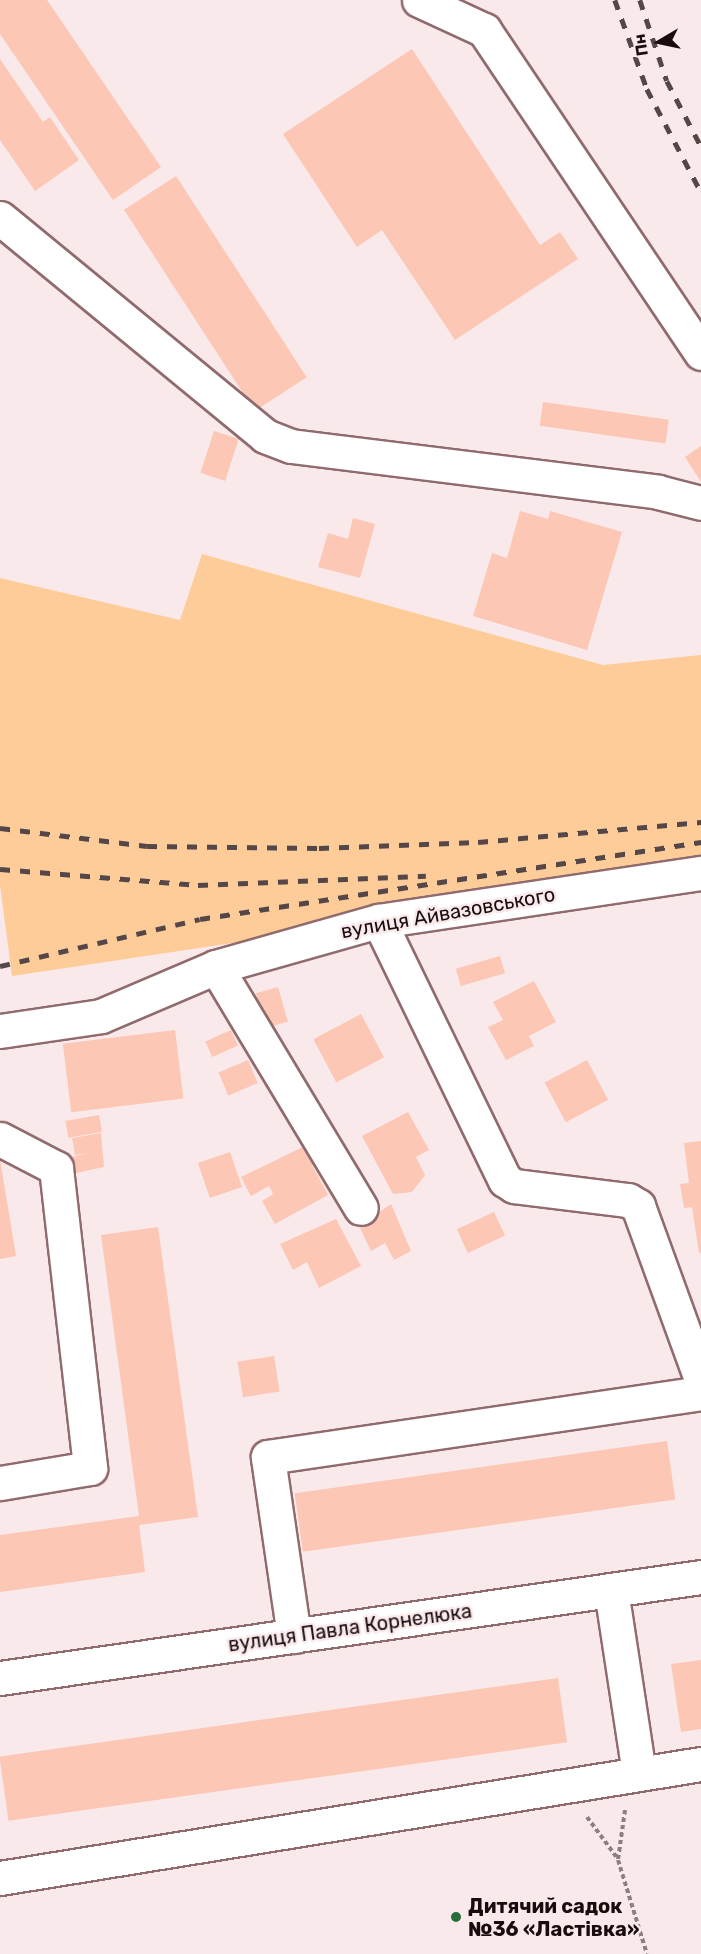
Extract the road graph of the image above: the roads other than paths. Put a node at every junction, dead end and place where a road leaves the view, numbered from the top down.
1 (419, 0) edge
2 (0, 218) edge
3 (701, 353) edge
4 (701, 502) edge
5 (701, 873) edge
6 (380, 921) junction
7 (216, 967) junction
8 (0, 1031) edge
9 (0, 1139) edge
10 (361, 1208) dead end
11 (701, 1379) edge
12 (701, 1393) edge
13 (0, 1483) edge
14 (701, 1577) edge
15 (611, 1590) junction
16 (294, 1636) junction
17 (0, 1678) edge
18 (701, 1764) edge
19 (634, 1773) junction
20 (0, 1878) edge

1 - 3 street
2 - 4 street
5 - 6 street, вулиця Айвазовського
6 - 7 street, вулиця Айвазовського
6 - 11 street
7 - 8 street, вулиця Айвазовського
7 - 10 street
9 - 13 street
12 - 16 street
14 - 15 street, вулиця Павла Корнелюка
15 - 16 street, вулиця Павла Корнелюка
15 - 19 street
16 - 17 street, вулиця Павла Корнелюка
18 - 19 street
19 - 20 street

